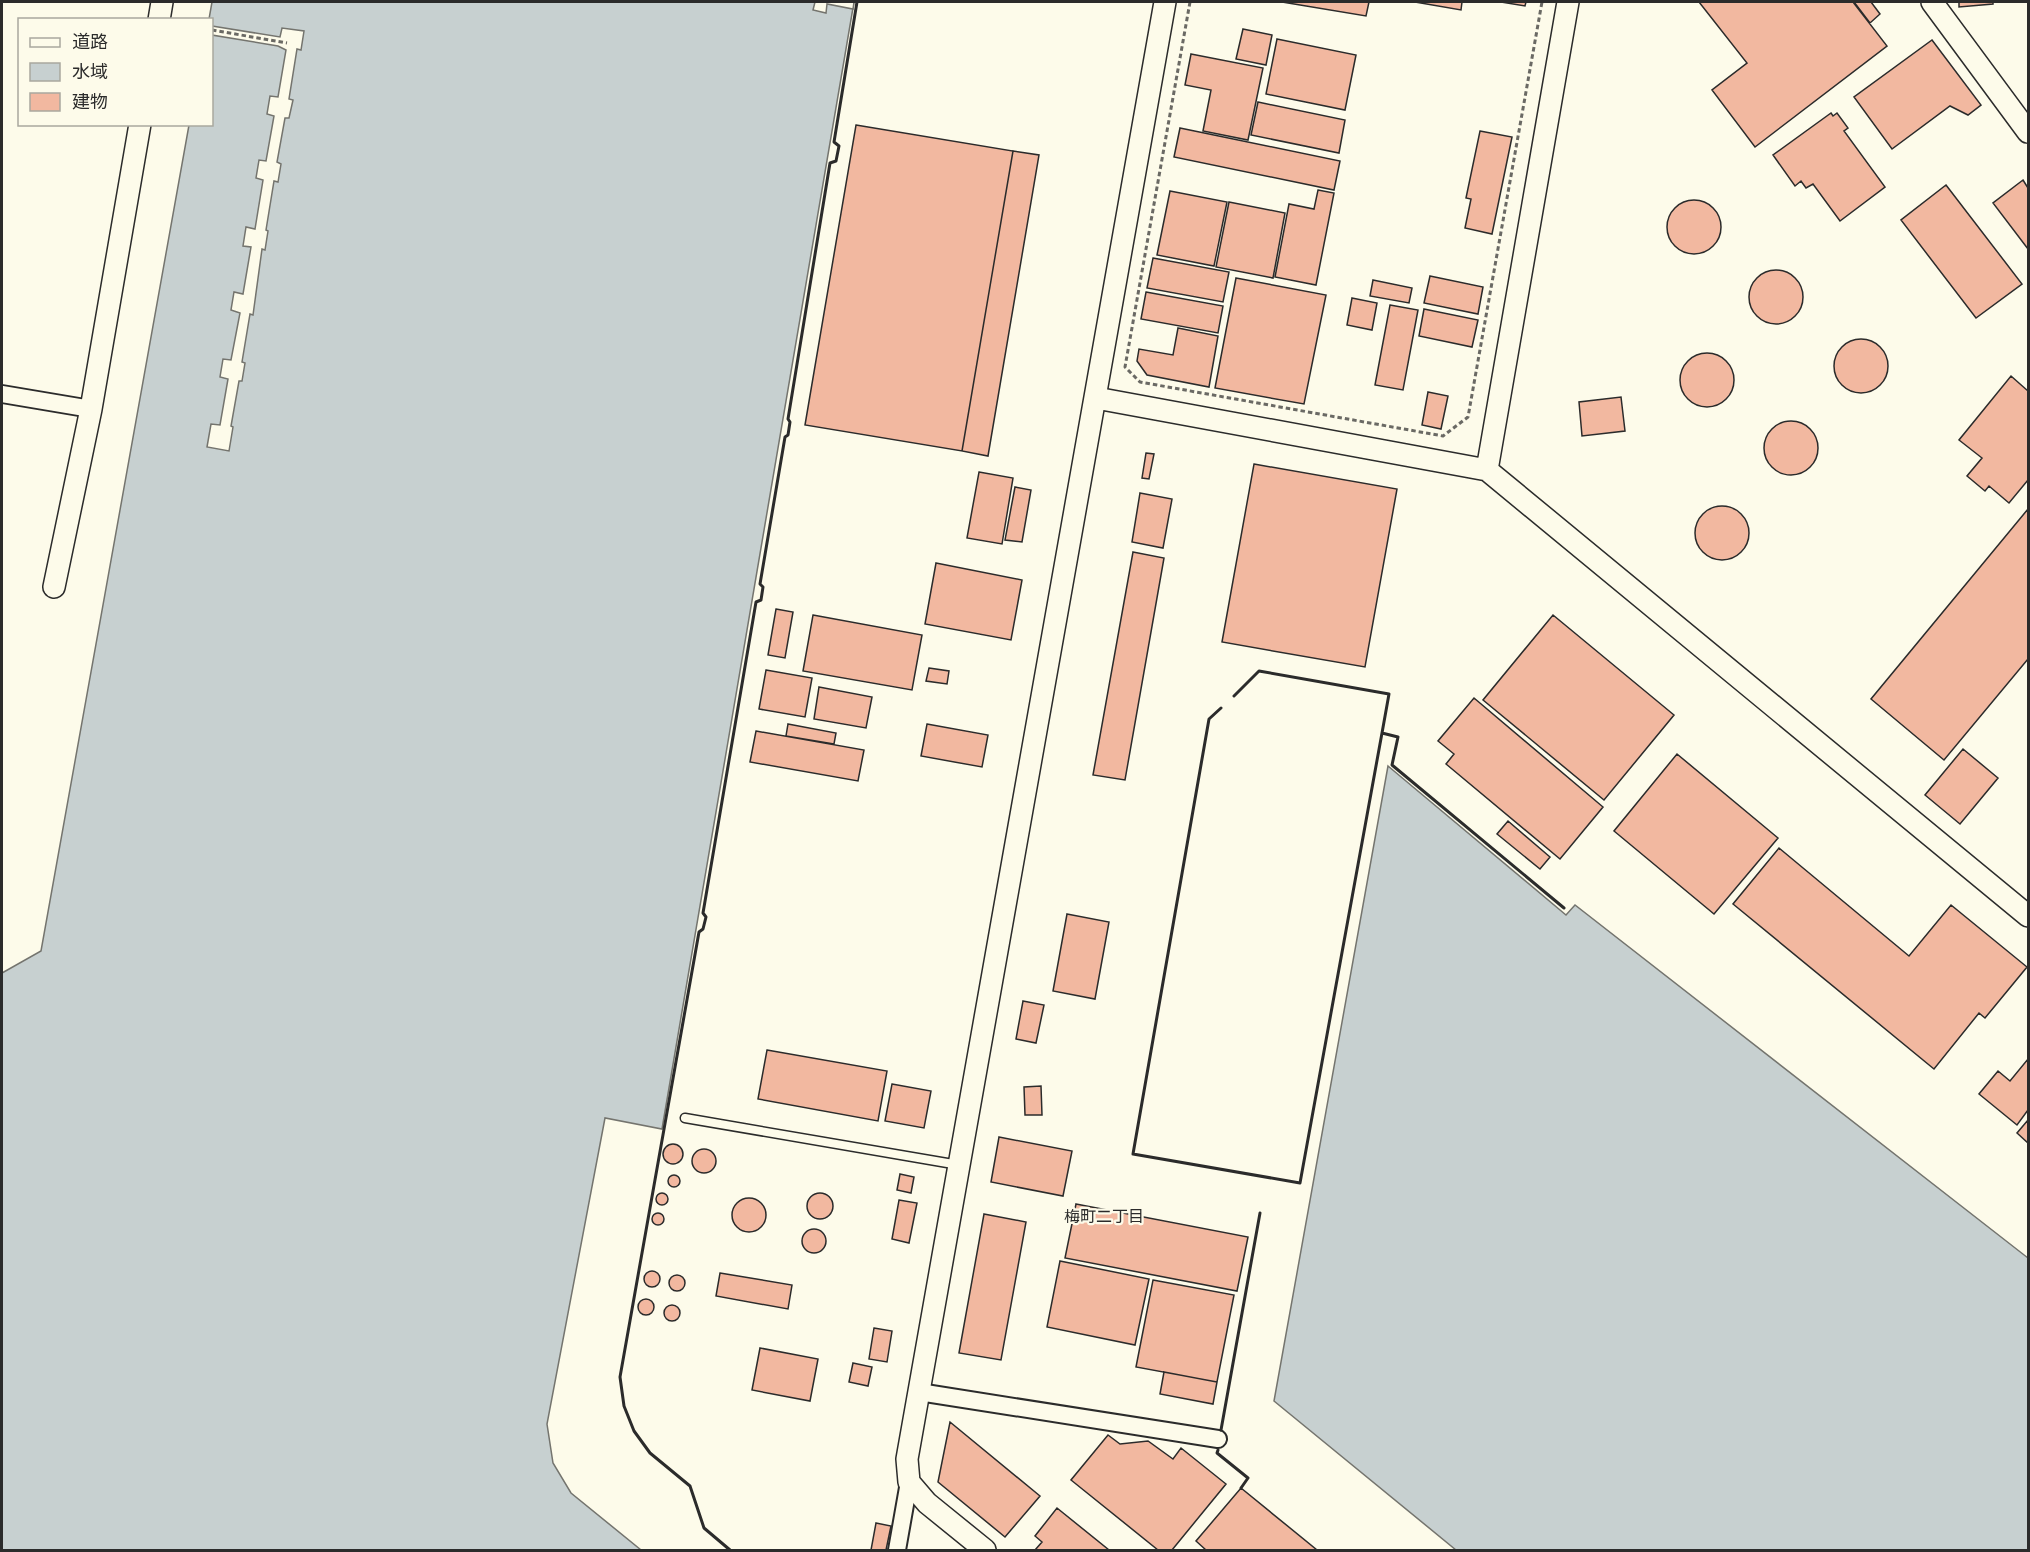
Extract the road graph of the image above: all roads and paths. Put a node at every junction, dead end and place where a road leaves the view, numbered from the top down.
1 (162, 2) edge
2 (1166, 2) edge
3 (1190, 2) edge
4 (1542, 2) edge
5 (1568, 2) edge
6 (1932, 2) edge
7 (159, 18) edge
8 (213, 30) edge
9 (287, 43) dead end
10 (140, 126) edge
11 (2028, 132) edge
12 (2, 394) edge
13 (1096, 398) junction
14 (91, 409) junction
15 (1487, 470) junction
16 (54, 587) dead end
17 (2028, 916) edge
18 (685, 1118) dead end
19 (959, 1166) junction
20 (919, 1392) junction
21 (1218, 1439) dead end
22 (909, 1482) junction
23 (897, 1551) edge
24 (985, 1551) edge

1 - 7 street
2 - 13 street
3 - 4 path
5 - 15 street
6 - 11 street
8 - 9 path
10 - 14 street
12 - 14 street
13 - 15 street
13 - 19 street
14 - 16 street
15 - 17 street
18 - 19 lane
19 - 20 street
20 - 21 street
20 - 22 street
22 - 23 street
22 - 24 street

